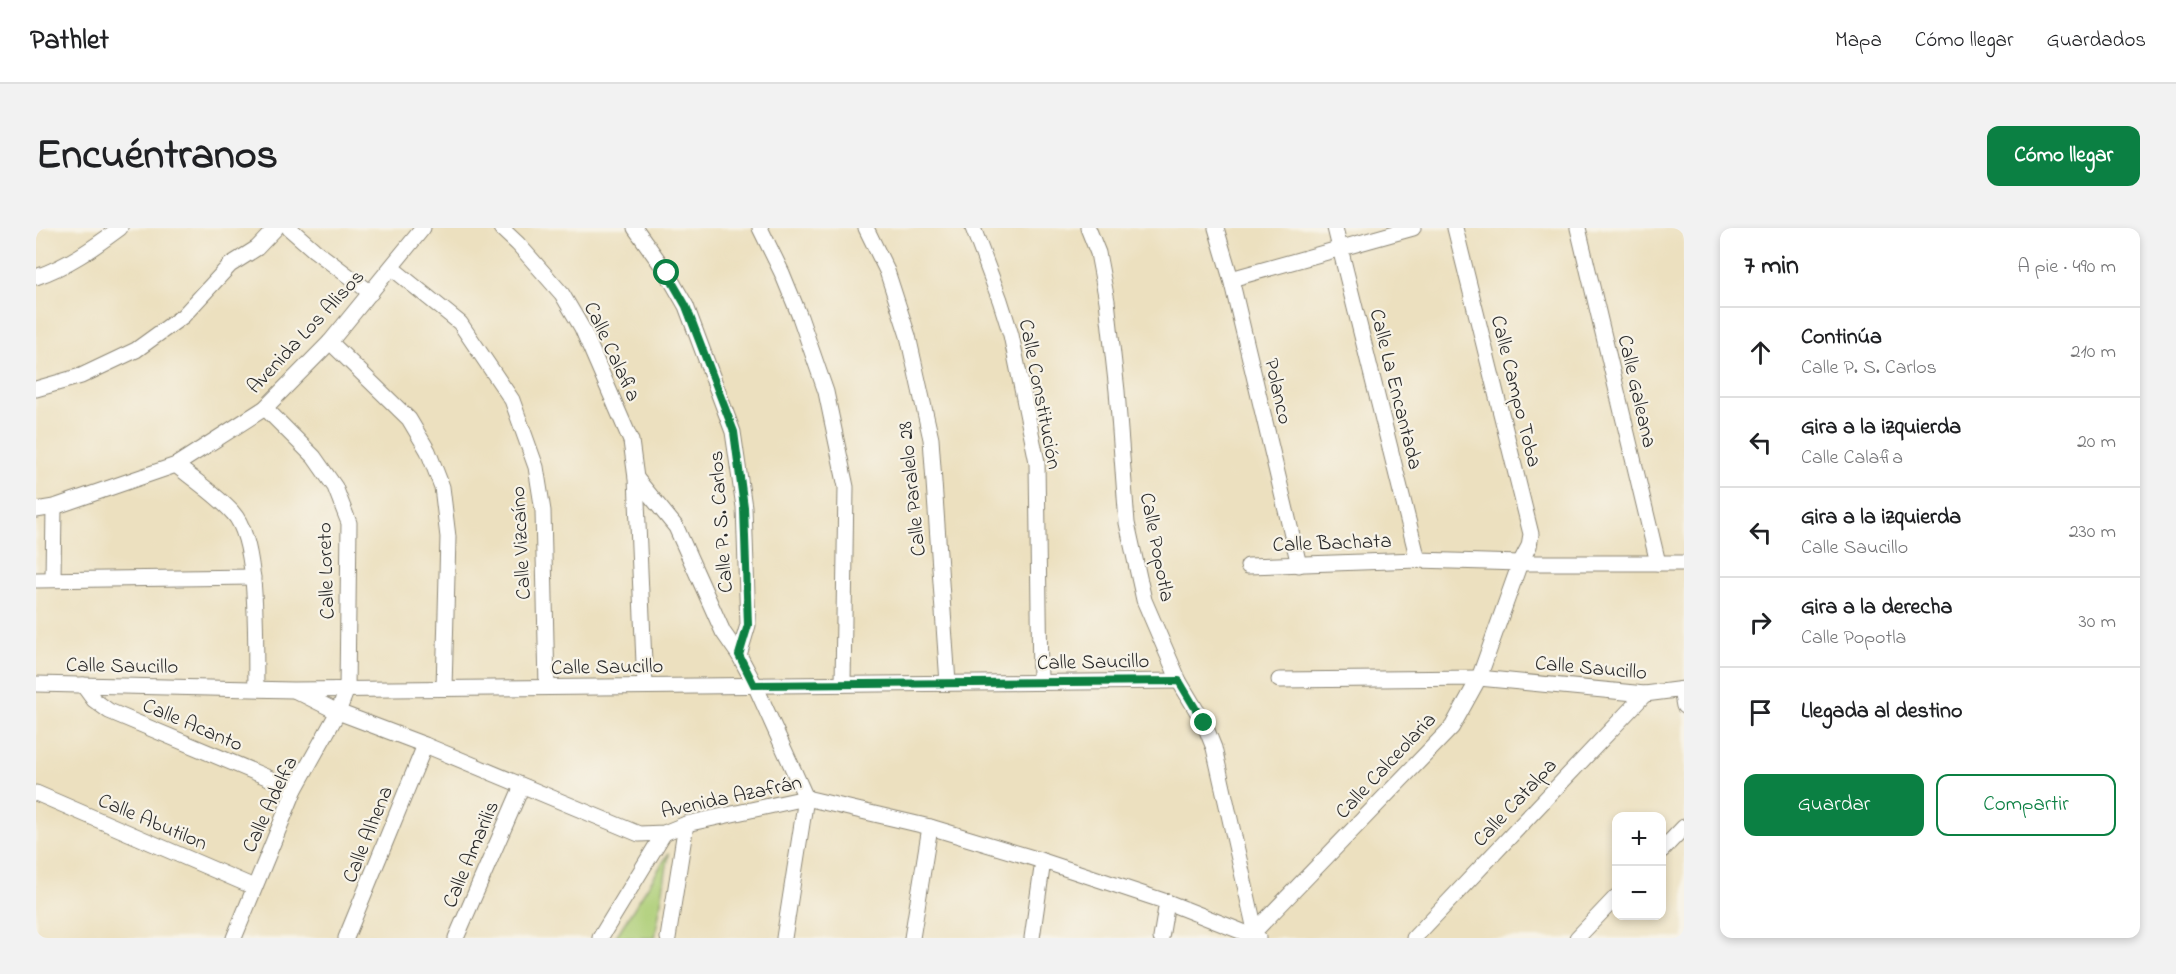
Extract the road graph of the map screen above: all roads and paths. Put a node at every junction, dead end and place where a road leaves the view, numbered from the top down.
1 (120, 228) edge
2 (276, 228) edge
3 (289, 228) edge
4 (423, 228) edge
5 (501, 228) edge
6 (634, 228) edge
7 (760, 228) edge
8 (866, 228) edge
9 (973, 228) edge
10 (1088, 228) edge
11 (1216, 228) edge
12 (1335, 228) edge
13 (1413, 228) edge
14 (1455, 228) edge
15 (1578, 228) edge
16 (1340, 249) junction
17 (392, 268) junction
18 (36, 277) edge
19 (1231, 279) junction
20 (371, 293) junction
21 (330, 342) junction
22 (36, 389) edge
23 (265, 408) junction
24 (176, 465) junction
25 (636, 478) junction
26 (54, 507) junction
27 (37, 511) edge
28 (1418, 560) junction
29 (1520, 563) junction
30 (1658, 563) junction
31 (1684, 563) edge
32 (1299, 565) junction
33 (1248, 566) dead end
34 (253, 577) junction
35 (52, 579) junction
36 (36, 580) edge
37 (739, 655) junction
38 (1479, 678) junction
39 (1279, 680) dead end
40 (1179, 681) junction
41 (1040, 682) junction
42 (948, 683) junction
43 (36, 684) edge
44 (843, 684) junction
45 (83, 685) junction
46 (754, 685) junction
47 (645, 686) junction
48 (547, 687) junction
49 (256, 688) junction
50 (444, 688) junction
51 (347, 689) junction
52 (293, 690) junction
53 (1682, 690) edge
54 (1645, 694) junction
55 (1684, 706) edge
56 (338, 712) junction
57 (425, 746) junction
58 (522, 786) junction
59 (296, 789) junction
60 (36, 794) edge
61 (806, 798) junction
62 (686, 824) junction
63 (930, 827) junction
64 (1684, 827) edge
65 (664, 833) junction
66 (1666, 846) edge
67 (1043, 861) junction
68 (254, 887) junction
69 (1167, 902) junction
70 (1612, 902) edge
71 (1255, 934) edge
72 (234, 938) edge
73 (346, 938) edge
74 (456, 938) edge
75 (600, 938) edge
76 (668, 938) edge
77 (784, 938) edge
78 (912, 938) edge
79 (1032, 938) edge
80 (1161, 938) edge
81 (1414, 938) edge
82 (1577, 938) edge

1 - 18 street
2 - 22 street
3 - 20 street
4 - 17 street, Avenida Los Alisos
5 - 25 street, Calle Calafia
6 - 37 street, Calle P. S. Carlos
7 - 44 street
8 - 42 street, Calle Paralelo 28
9 - 41 street, Calle Constitución
10 - 40 street, Calle Popotla
11 - 19 street, Polanco
12 - 16 street, Calle La Encantada
13 - 16 street
14 - 29 street, Calle Campo Toba
15 - 30 street, Calle Galeana
16 - 19 street
16 - 28 street, Calle La Encantada
17 - 20 street, Avenida Los Alisos
17 - 48 street, Calle Vizcaíno
19 - 32 street, Polanco
20 - 21 street, Avenida Los Alisos
21 - 23 street, Avenida Los Alisos
21 - 50 street
23 - 24 street, Avenida Los Alisos
23 - 51 street, Calle Loreto
24 - 26 street, Avenida Los Alisos
24 - 34 street
25 - 37 street
25 - 47 street, Calle Calafia
26 - 27 street, Avenida Los Alisos
26 - 35 street
28 - 29 street
28 - 32 street, Calle Bachata
29 - 30 street
29 - 38 street, Calle Calceolaria
30 - 31 street
32 - 33 street, Calle Bachata
34 - 35 street
34 - 49 street
35 - 36 street
37 - 46 street
38 - 39 street, Calle Saucillo
38 - 54 street, Calle Saucillo
38 - 71 street, Calle Calceolaria
40 - 41 street, Calle Saucillo
40 - 71 street, Calle Popotla
41 - 42 street, Calle Saucillo
42 - 44 street, Calle Saucillo
43 - 45 street, Calle Saucillo
44 - 46 street, Calle Saucillo
45 - 49 street, Calle Saucillo
45 - 59 street, Calle Acanto
46 - 47 street, Calle Saucillo
46 - 61 street
47 - 48 street, Calle Saucillo
48 - 50 street, Calle Saucillo
49 - 52 street, Calle Saucillo
50 - 51 street, Calle Saucillo
51 - 52 street, Calle Saucillo
51 - 56 street, Calle Adelfa
52 - 56 street, Avenida Azafrán
53 - 54 street, Calle Saucillo
53 - 55 street
54 - 81 street, Calle Catalpa
56 - 57 street, Avenida Azafrán
56 - 59 street, Calle Adelfa
57 - 58 street, Avenida Azafrán
57 - 73 street, Calle Alhena
58 - 65 street, Avenida Azafrán
58 - 74 street, Calle Amarilis
59 - 68 street, Calle Adelfa
60 - 68 street, Calle Abutilon
61 - 62 street, Avenida Azafrán
61 - 63 street, Avenida Azafrán
61 - 77 street
62 - 65 street, Avenida Azafrán
62 - 76 street
63 - 67 street, Avenida Azafrán
63 - 78 street
64 - 66 street
65 - 75 street
67 - 69 street, Avenida Azafrán
67 - 79 street
68 - 72 street, Calle Adelfa
69 - 71 street, Avenida Azafrán
69 - 80 street
70 - 82 street

